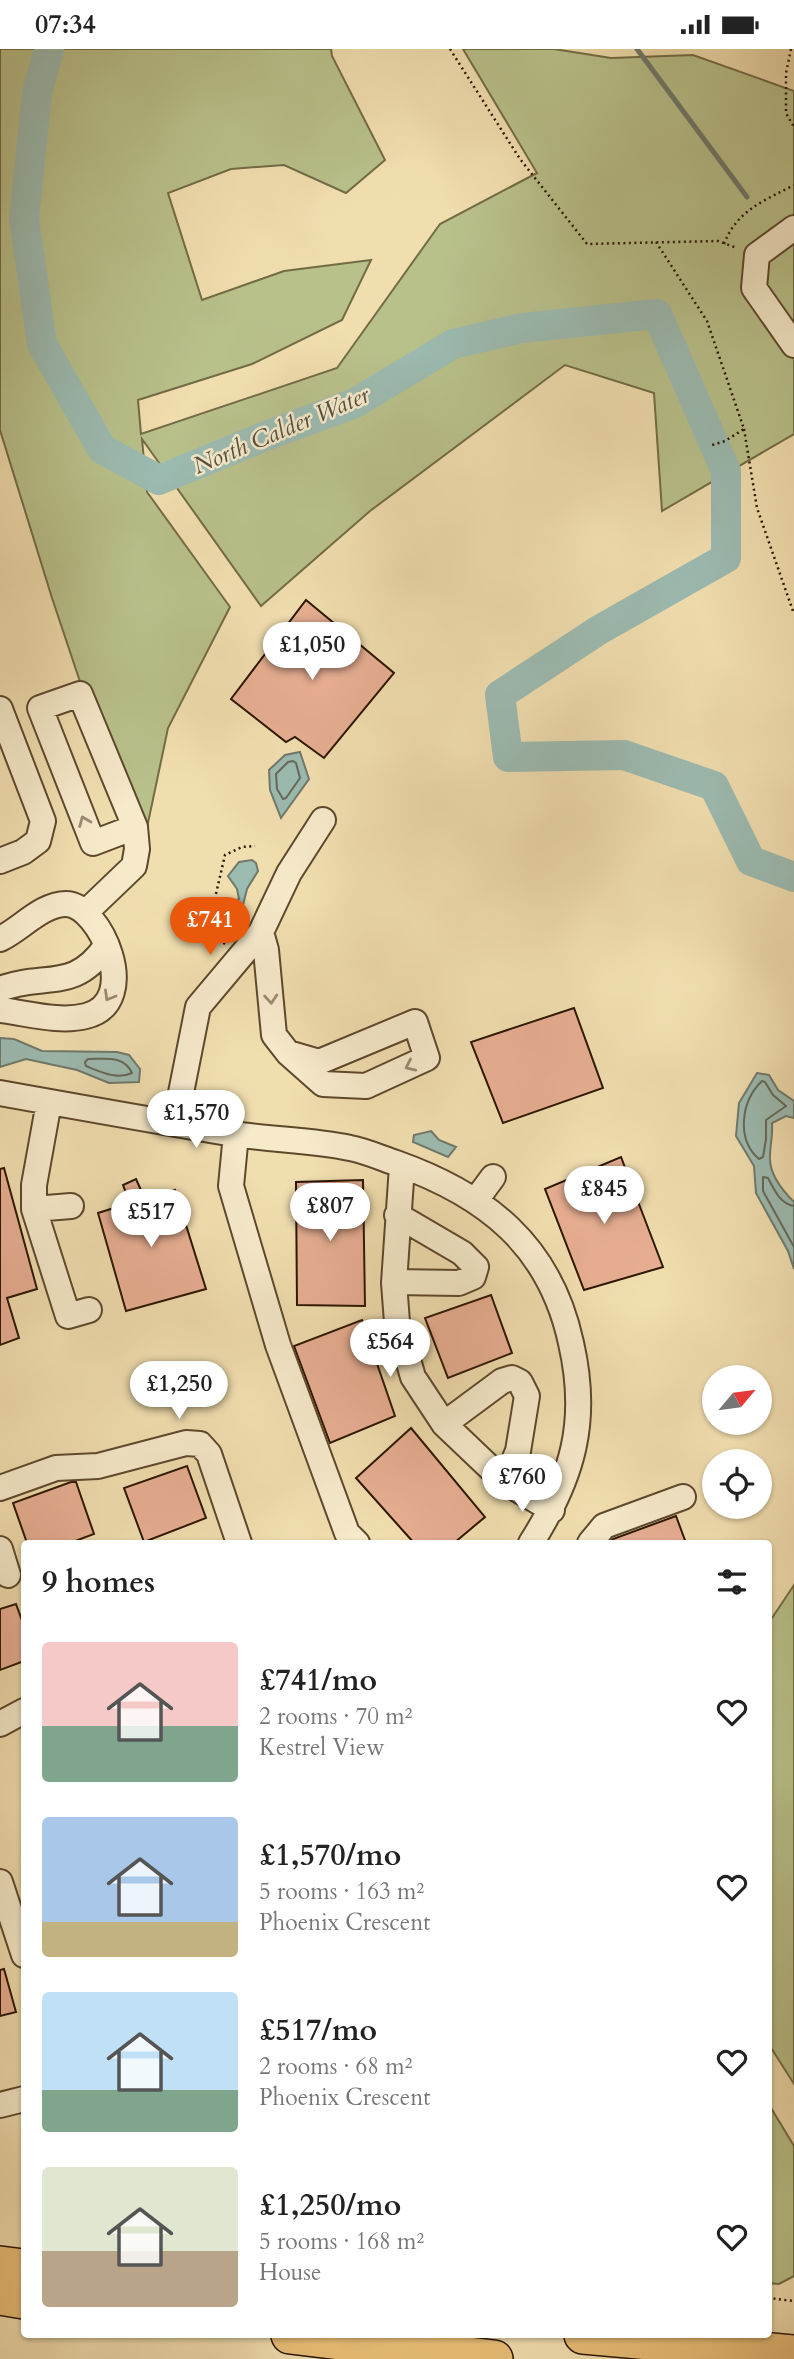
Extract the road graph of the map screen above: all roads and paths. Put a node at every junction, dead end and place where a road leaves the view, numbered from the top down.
1 (450, 49) edge
2 (791, 49) edge
3 (794, 128) edge
4 (794, 185) edge
5 (794, 228) edge
6 (656, 242) junction
7 (724, 244) junction
8 (757, 255) junction
9 (794, 345) edge
10 (744, 429) junction
11 (709, 446) dead end
12 (794, 614) edge
13 (0, 709) edge
14 (323, 820) dead end
15 (135, 827) junction
16 (255, 846) dead end
17 (0, 861) edge
18 (86, 912) junction
19 (261, 932) junction
20 (0, 939) edge
21 (106, 946) junction
22 (231, 948) dead end
23 (0, 989) edge
24 (0, 1010) edge
25 (288, 1053) junction
26 (0, 1093) edge
27 (49, 1102) junction
28 (175, 1123) junction
29 (236, 1134) junction
30 (402, 1165) junction
31 (493, 1177) dead end
32 (476, 1200) junction
33 (71, 1206) dead end
34 (34, 1209) junction
35 (397, 1215) junction
36 (394, 1282) junction
37 (89, 1310) dead end
38 (444, 1424) junction
39 (505, 1482) junction
40 (0, 1489) edge
41 (683, 1497) dead end
42 (552, 1510) junction
43 (240, 1540) edge
44 (354, 1540) edge
45 (533, 1540) edge
46 (592, 1540) edge
47 (0, 1549) edge
48 (11, 1577) edge
49 (21, 1713) edge
50 (0, 1724) edge
51 (0, 1882) edge
52 (21, 1946) edge
53 (21, 2100) edge
54 (0, 2105) edge
55 (0, 2265) edge
56 (21, 2268) edge
57 (0, 2296) edge
58 (772, 2298) edge
59 (21, 2299) edge
60 (794, 2301) edge
61 (316, 2338) edge
62 (616, 2338) edge
63 (794, 2354) edge
64 (495, 2359) edge

1 - 6 path
2 - 3 path
4 - 7 path
5 - 8 street
6 - 7 path
6 - 10 path
7 - 8 path
8 - 9 street
10 - 11 path
10 - 12 path
13 - 17 street
14 - 19 street
15 -> 15 street
15 - 18 street
16 - 22 path
18 - 20 street
18 - 21 street
19 -> 25 street
19 - 28 street
21 - 23 street
21 -> 24 street
25 -> 25 street
26 - 27 street
27 - 28 street
27 - 34 street
28 - 29 street
29 - 30 street
29 - 44 street
30 - 32 street
30 - 35 street
31 - 32 street
32 - 42 street
33 - 34 street
34 - 37 street
35 - 36 street
35 - 36 street
36 - 38 street
38 - 39 street
38 - 39 street
39 - 42 street
40 - 43 street
41 - 46 street
42 - 45 street
47 - 48 street
49 - 50 street
51 - 52 street
53 - 54 street
55 - 56 highway
57 - 59 highway
58 - 60 path
61 - 64 highway
62 - 63 highway

